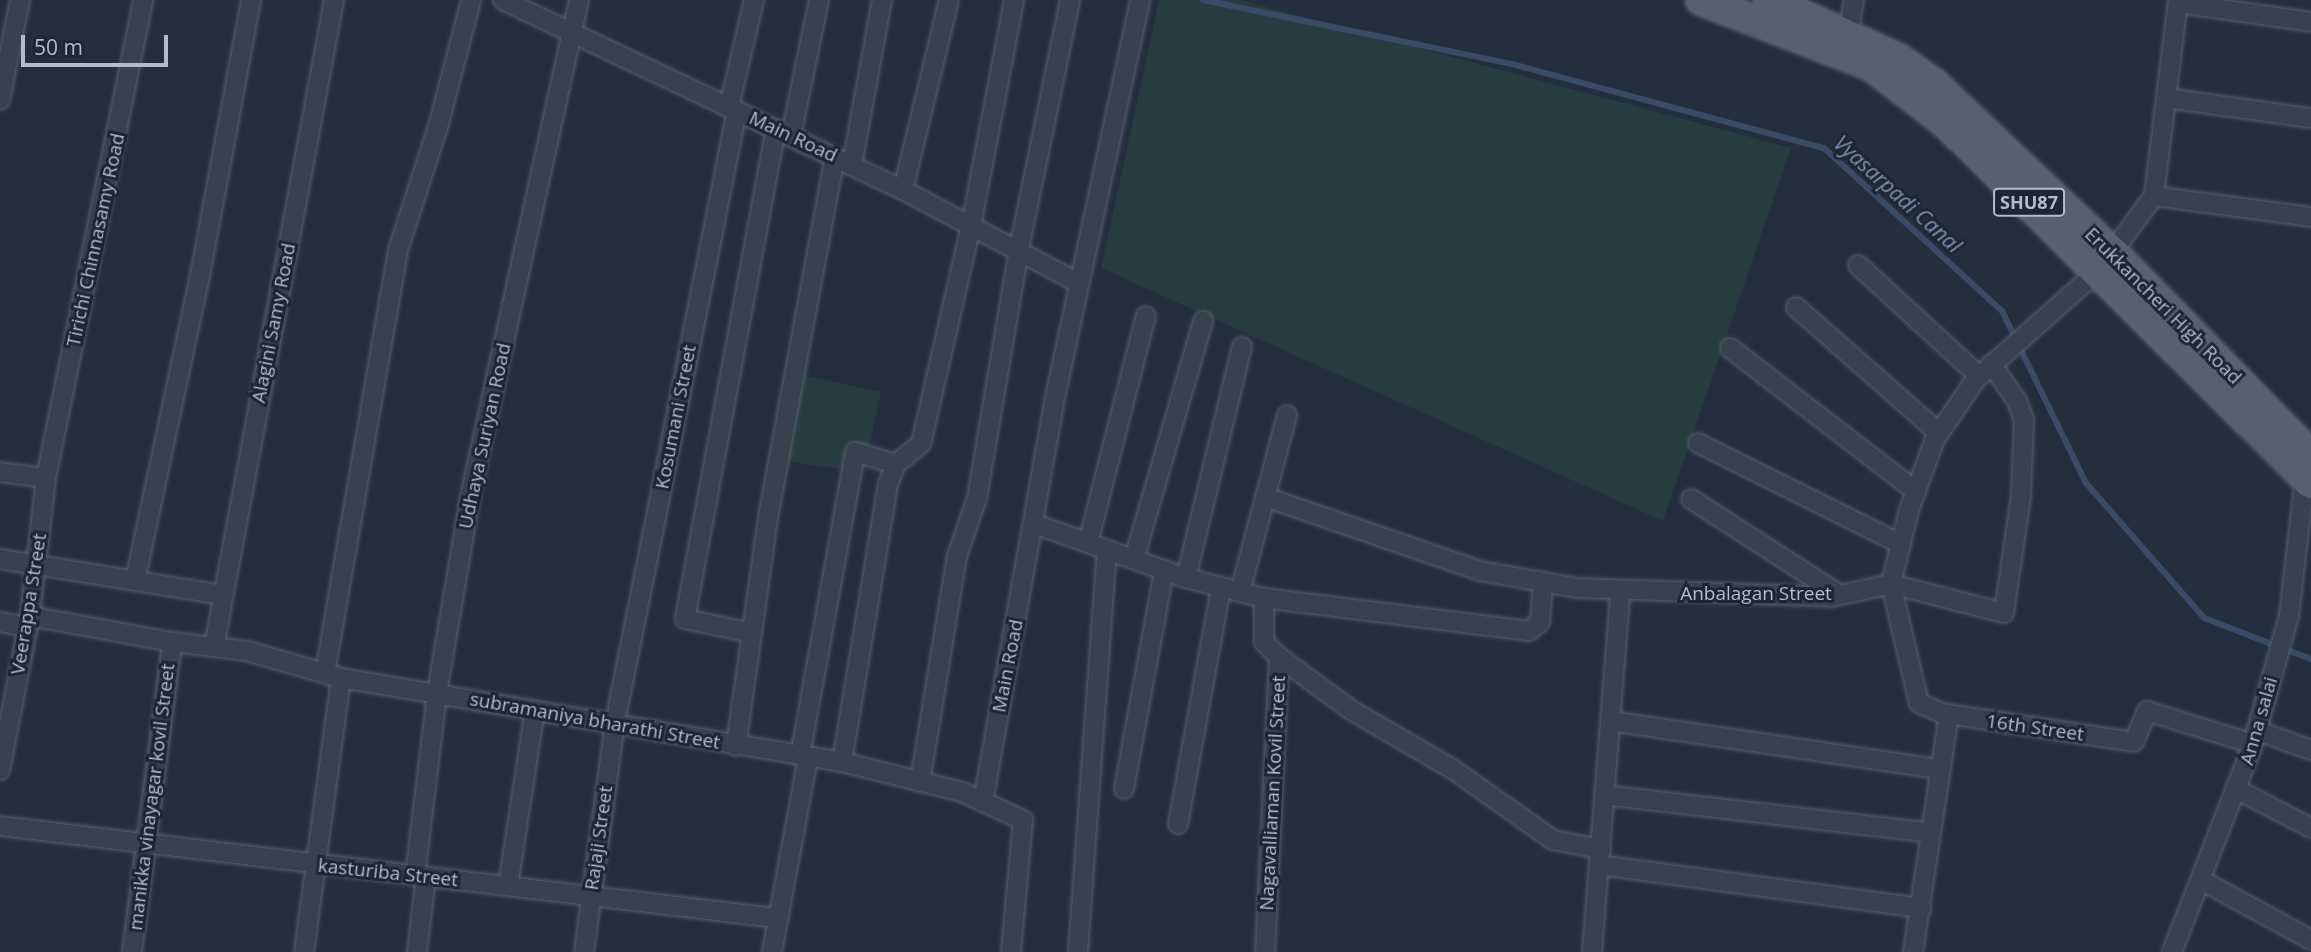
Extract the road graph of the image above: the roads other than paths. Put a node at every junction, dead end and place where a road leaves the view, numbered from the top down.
1 (20, 0) edge
2 (143, 0) edge
3 (251, 0) edge
4 (334, 0) edge
5 (471, 0) edge
6 (503, 0) edge
7 (579, 0) edge
8 (754, 0) edge
9 (820, 0) edge
10 (882, 0) edge
11 (949, 0) edge
12 (1014, 0) edge
13 (1070, 0) edge
14 (1140, 0) edge
15 (1701, 0) edge
16 (1854, 0) edge
17 (1781, 2) edge
18 (2178, 2) edge
19 (2311, 22) edge
20 (571, 32) junction
21 (1849, 34) junction
22 (2166, 98) junction
23 (0, 100) edge
24 (733, 109) junction
25 (2311, 118) edge
26 (783, 133) junction
27 (835, 158) junction
28 (852, 165) junction
29 (903, 190) junction
30 (2154, 196) junction
31 (2311, 217) edge
32 (971, 226) junction
33 (1019, 249) junction
34 (2107, 263) junction
35 (1858, 265) dead end
36 (1079, 283) junction
37 (1796, 307) dead end
38 (1146, 316) dead end
39 (1203, 321) dead end
40 (1242, 346) dead end
41 (1730, 348) dead end
42 (1985, 370) junction
43 (1287, 415) dead end
44 (1939, 433) junction
45 (1698, 443) dead end
46 (896, 464) junction
47 (0, 472) edge
48 (2309, 472) edge
49 (46, 478) junction
50 (1916, 491) junction
51 (1265, 497) junction
52 (1690, 499) dead end
53 (1035, 524) junction
54 (1088, 543) junction
55 (1901, 544) junction
56 (1107, 550) junction
57 (0, 559) edge
58 (1134, 559) junction
59 (38, 565) junction
60 (1164, 570) junction
61 (1186, 578) junction
62 (135, 581) junction
63 (1544, 582) junction
64 (1891, 584) junction
65 (1221, 587) junction
66 (1240, 592) junction
67 (1620, 593) junction
68 (222, 595) junction
69 (1840, 595) junction
70 (1264, 598) junction
71 (0, 622) edge
72 (29, 622) junction
73 (752, 633) junction
74 (172, 642) junction
75 (214, 647) junction
76 (1279, 657) junction
77 (333, 676) junction
78 (437, 694) junction
79 (535, 710) junction
80 (1949, 715) junction
81 (1610, 721) junction
82 (615, 723) junction
83 (2255, 737) junction
84 (736, 746) junction
85 (2311, 750) edge
86 (804, 756) junction
87 (842, 762) junction
88 (1940, 769) junction
89 (0, 770) edge
90 (920, 782) junction
91 (1124, 789) dead end
92 (2238, 790) junction
93 (1604, 795) junction
94 (983, 802) junction
95 (1178, 824) dead end
96 (0, 826) edge
97 (2311, 828) edge
98 (1931, 833) junction
99 (146, 843) junction
100 (1600, 857) junction
101 (315, 864) junction
102 (421, 877) junction
103 (2203, 881) junction
104 (508, 886) junction
105 (591, 896) junction
106 (1921, 908) junction
107 (776, 918) junction
108 (2311, 940) edge
109 (132, 952) edge
110 (304, 952) edge
111 (417, 952) edge
112 (584, 952) edge
113 (772, 952) edge
114 (1011, 952) edge
115 (1078, 952) edge
116 (1265, 952) edge
117 (1592, 952) edge
118 (1913, 952) edge
119 (2172, 952) edge

1 - 23 street
2 - 49 street, Tirichi Chinnasamy Road
3 - 62 street
4 - 68 street, Alagini Samy Road
5 - 77 street
6 - 20 street, Main Road
7 - 20 street, Udhaya Suriyan Road
8 - 24 street, Kosumani Street
9 - 26 street
10 - 28 street
11 - 29 street
12 - 32 street
13 - 33 street
14 - 36 street, Main Road
15 - 34 main road, SHU87
16 - 21 street
17 - 21 main road, Erukkancheri High Road / SHU87
18 - 19 street
18 - 22 street
20 - 24 street, Main Road
20 - 78 street, Udhaya Suriyan Road
21 - 34 main road, Erukkancheri High Road / SHU87
22 - 25 street
22 - 30 street
24 - 26 street, Main Road
24 - 82 street, Kosumani Street
26 - 27 street, Main Road
26 - 73 street
27 - 28 street, Main Road
27 - 73 street
28 - 29 street, Main Road
29 - 32 street, Main Road
30 - 31 street
30 - 34 street
32 - 33 street, Main Road
32 - 46 street
33 - 36 street, Main Road
33 - 90 street
34 - 42 street
34 - 48 main road, Erukkancheri High Road / SHU87
35 - 42 street
36 - 53 street, Main Road
37 - 44 street
38 - 54 street
39 - 58 street
40 - 61 street
41 - 50 street
42 - 44 street
42 - 64 street
43 - 51 street
44 - 50 street
45 - 55 street
46 - 86 street
46 - 87 street
47 - 49 street
48 - 83 street, Anna salai
49 - 59 street, Veerappa Street
50 - 55 street
51 - 63 street, Anbalagan Street
51 - 66 street
52 - 69 street
53 - 54 street
53 - 94 street, Main Road
54 - 56 street
55 - 64 street
56 - 58 street
56 - 115 street
57 - 59 street
58 - 60 street
59 - 62 street
59 - 72 street, Veerappa Street
60 - 61 street
60 - 91 street
61 - 65 street
62 - 68 street
63 - 67 street, Anbalagan Street
63 - 70 street
64 - 69 street, Anbalagan Street
64 - 80 street, 16th Street
65 - 66 street
65 - 95 street
66 - 70 street
67 - 69 street, Anbalagan Street
67 - 81 street
68 - 75 street, Alagini Samy Road
70 - 76 street, Nagavalliaman Kovil Street
71 - 72 street, subramaniya bharathi Street
72 - 74 street, subramaniya bharathi Street
72 - 89 street, Veerappa Street
73 - 84 street
74 - 75 street, subramaniya bharathi Street
74 - 99 street, manikka vinayagar kovil Street
75 - 77 street, subramaniya bharathi Street
76 - 100 street
76 - 116 street, Nagavalliaman Kovil Street
77 - 78 street, subramaniya bharathi Street
77 - 101 street
78 - 79 street, subramaniya bharathi Street
78 - 102 street, Udhaya Suriyan Road
79 - 82 street, subramaniya bharathi Street
79 - 104 street
80 - 83 street, 16th Street
80 - 88 street
81 - 88 street
81 - 93 street
82 - 84 street, subramaniya bharathi Street
82 - 105 street, Rajaji Street
83 - 85 street
83 - 92 street, Anna salai
84 - 86 street, subramaniya bharathi Street
86 - 87 street, subramaniya bharathi Street
86 - 107 street
87 - 90 street, subramaniya bharathi Street
88 - 98 street
90 - 94 street, subramaniya bharathi Street
92 - 97 street
92 - 103 street, Anna salai
93 - 98 street
93 - 100 street
94 - 114 street, subramaniya bharathi Street
96 - 99 street, kasturiba Street
98 - 106 street
99 - 101 street, kasturiba Street
99 - 109 street, manikka vinayagar kovil Street
100 - 106 street
100 - 117 street
101 - 102 street, kasturiba Street
101 - 110 street
102 - 104 street, kasturiba Street
102 - 111 street, Udhaya Suriyan Road
103 - 108 street
103 - 119 street, Anna salai
104 - 105 street, kasturiba Street
105 - 107 street, kasturiba Street
105 - 112 street, Rajaji Street
106 - 118 street
107 - 113 street

